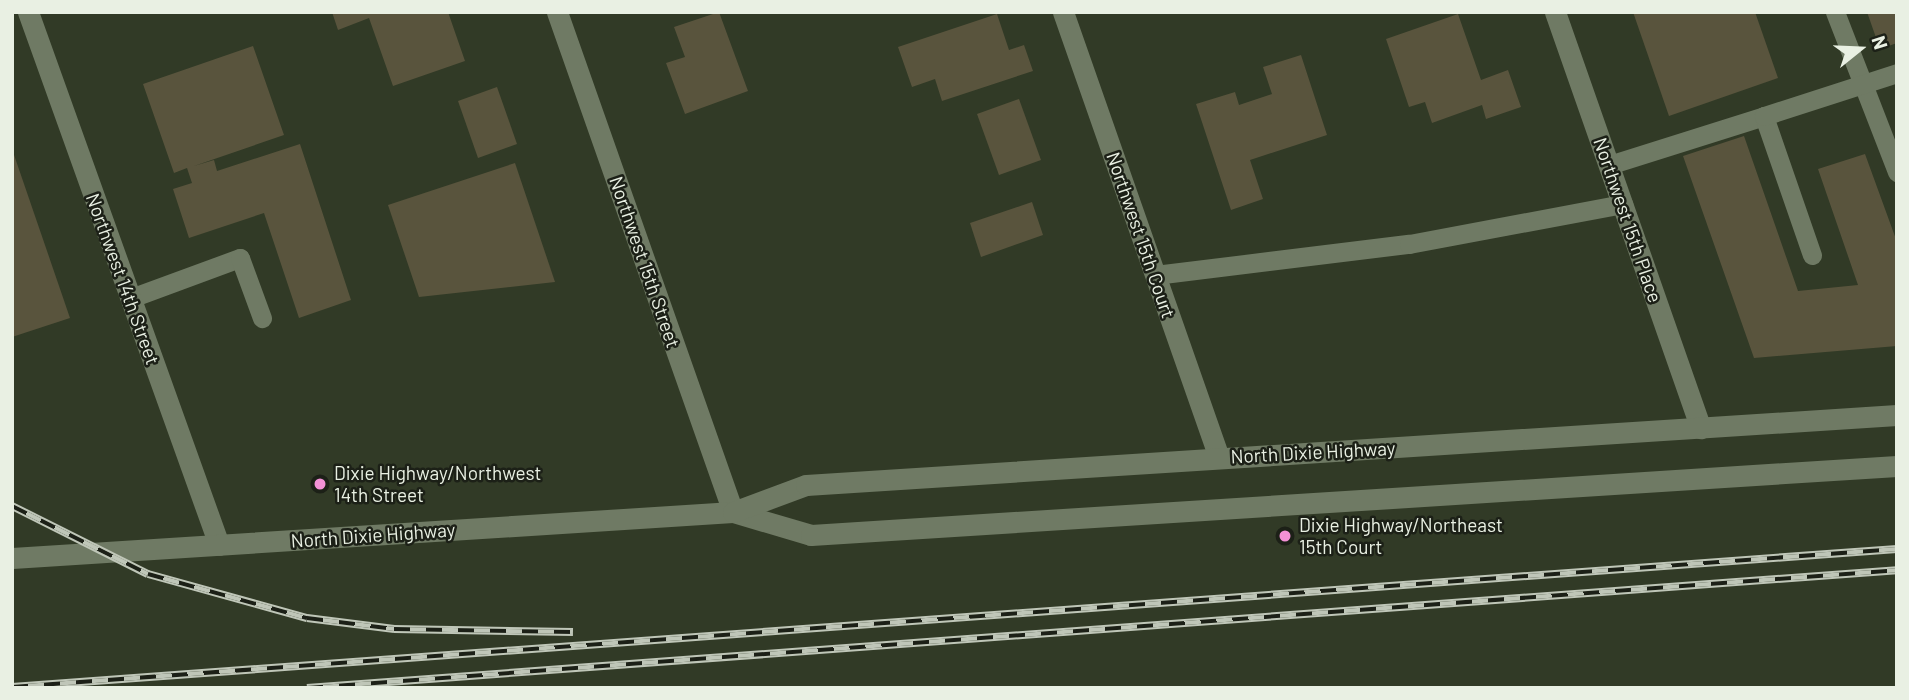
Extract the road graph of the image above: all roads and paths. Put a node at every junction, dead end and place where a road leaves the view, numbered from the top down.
1 (28, 12) edge
2 (557, 12) edge
3 (1063, 12) edge
4 (1555, 12) edge
5 (1835, 12) edge
6 (1897, 73) edge
7 (1863, 83) junction
8 (1764, 116) junction
9 (1609, 165) junction
10 (1897, 172) edge
11 (1623, 204) junction
12 (1812, 255) dead end
13 (1155, 275) junction
14 (131, 298) junction
15 (262, 318) dead end
16 (1897, 415) edge
17 (1701, 428) junction
18 (1219, 458) junction
19 (1897, 466) edge
20 (733, 512) junction
21 (219, 545) junction
22 (12, 558) edge

1 - 14 main road, Northwest 14th Street
2 - 20 main road, Northwest 15th Street
3 - 13 main road, Northwest 15th Court
4 - 9 main road, Northwest 15th Place
5 - 7 lane
6 - 7 lane
7 - 8 lane
7 - 10 lane
8 - 9 lane
8 - 12 lane
9 - 11 main road, Northwest 15th Place
11 - 13 lane
11 - 17 main road, Northwest 15th Place
13 - 18 main road, Northwest 15th Court
14 - 15 lane
14 - 21 main road, Northwest 14th Street
16 - 17 main road, North Dixie Highway
17 - 18 main road, North Dixie Highway
18 - 20 main road, North Dixie Highway
19 - 20 main road, North Dixie Highway
20 - 21 main road, North Dixie Highway
21 - 22 main road, North Dixie Highway

